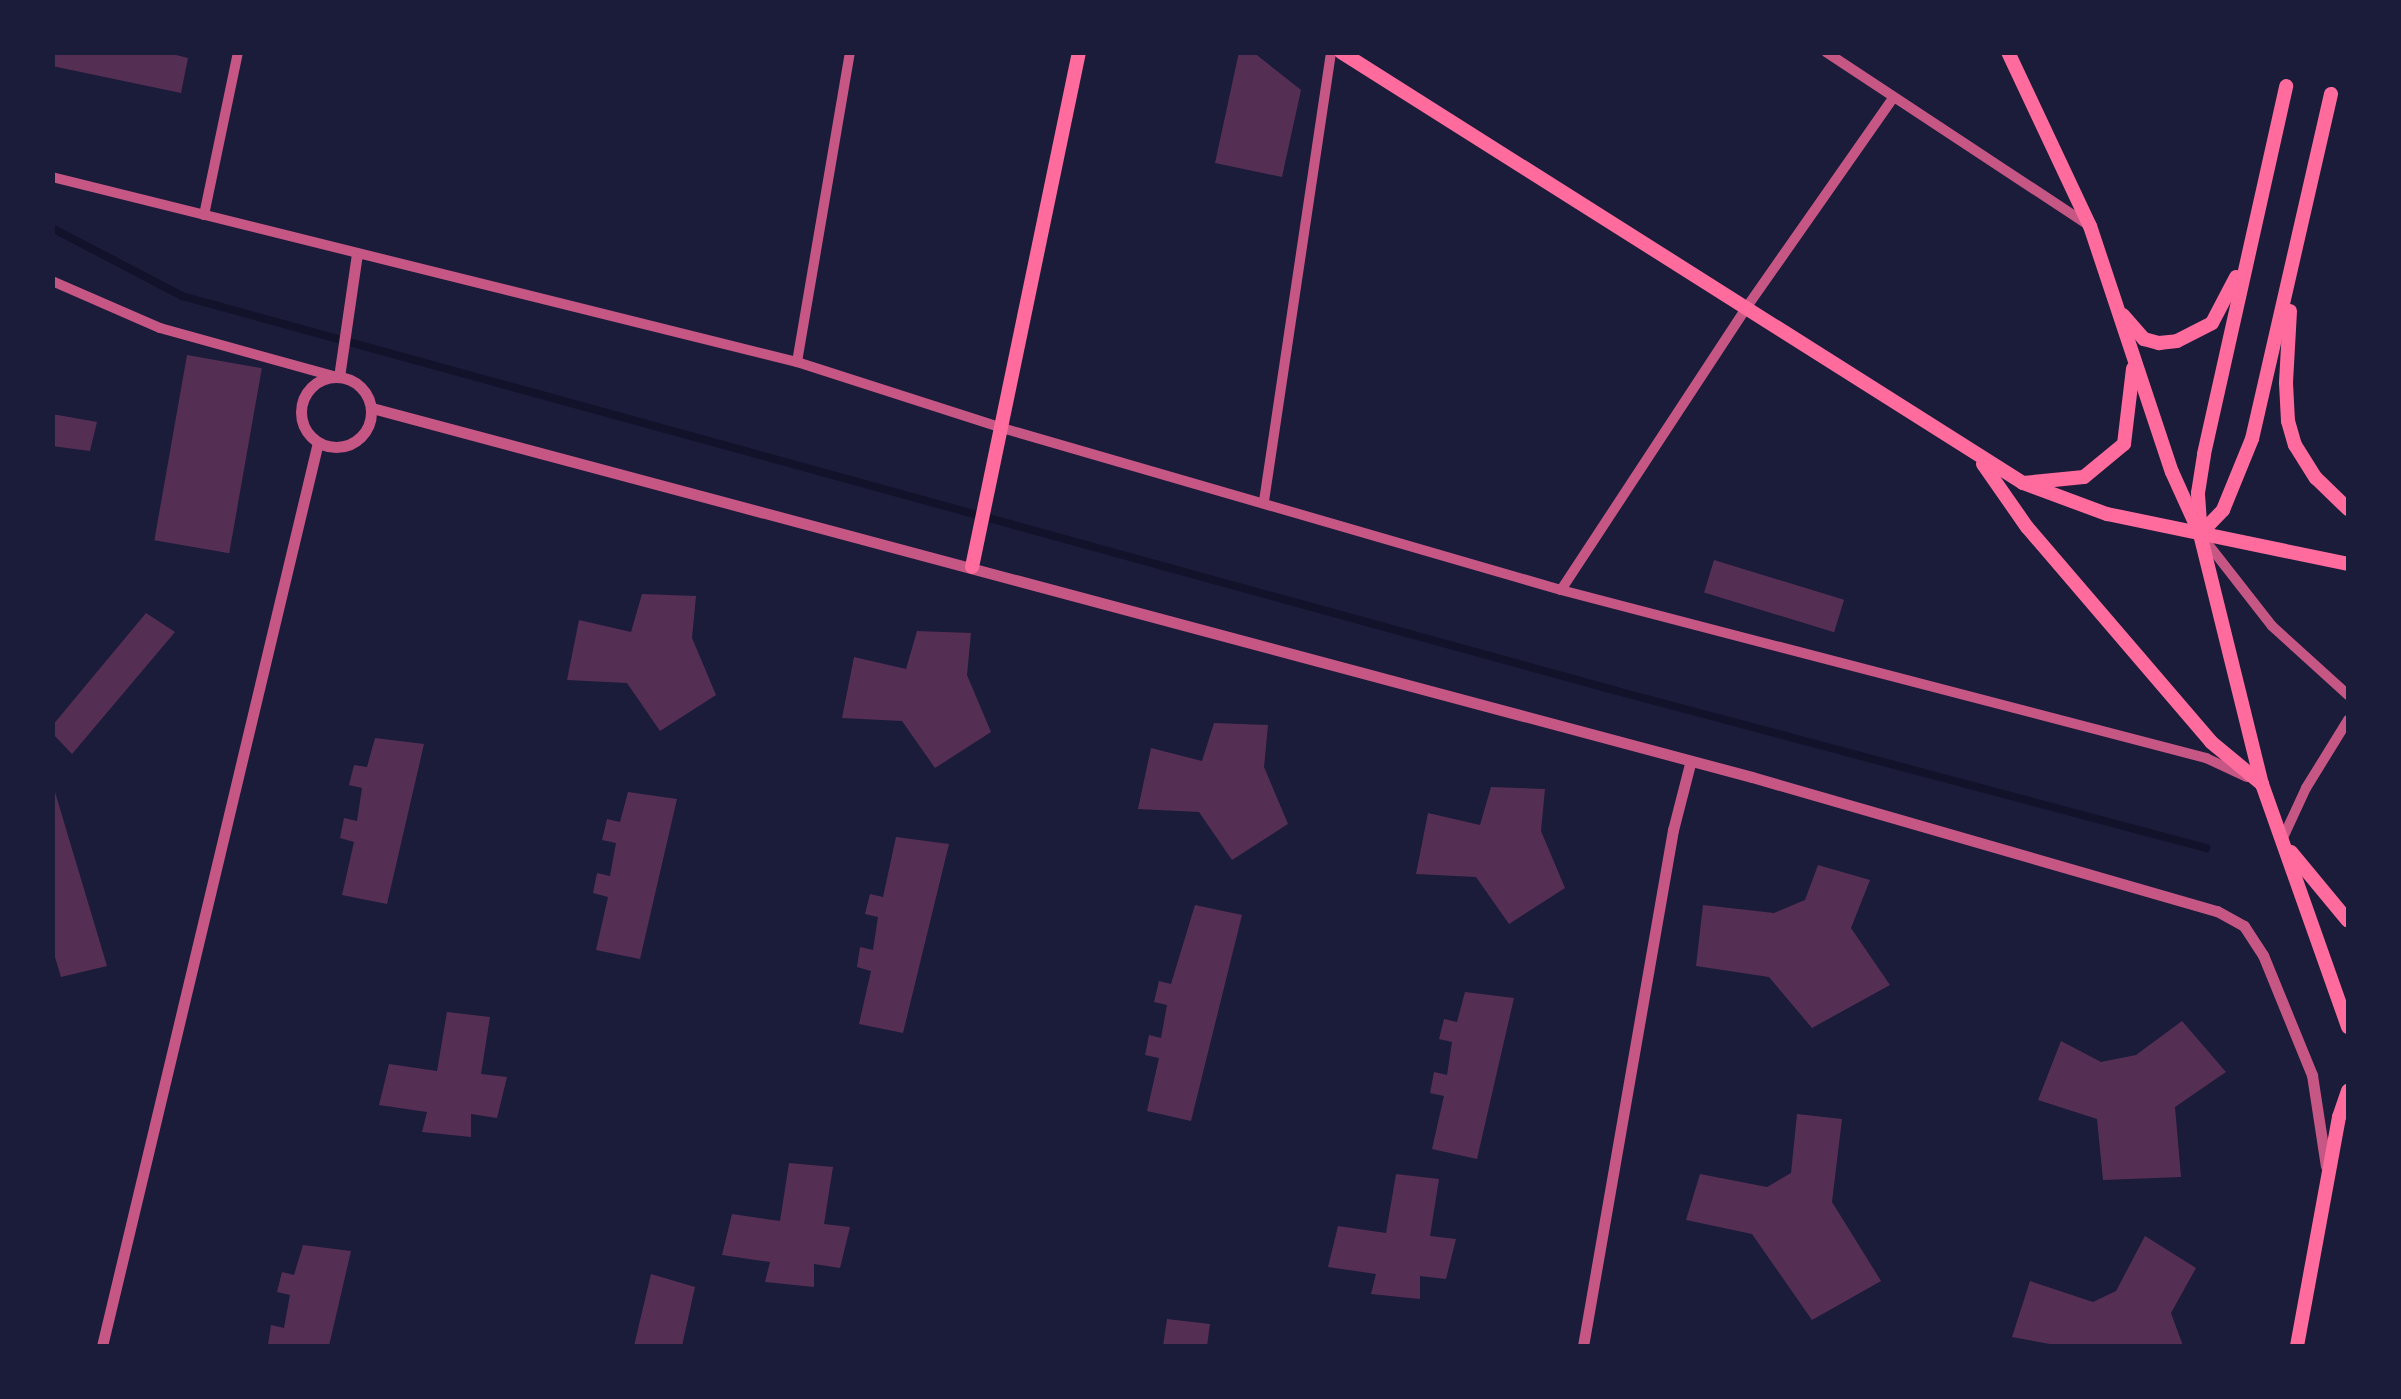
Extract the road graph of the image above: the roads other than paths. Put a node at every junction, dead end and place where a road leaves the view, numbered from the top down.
1 (238, 52) edge
2 (850, 52) edge
3 (1079, 52) edge
4 (1331, 52) edge
5 (1342, 52) edge
6 (1826, 52) edge
7 (2008, 52) edge
8 (2286, 86) dead end
9 (2331, 94) dead end
10 (1894, 98) junction
11 (52, 166) edge
12 (52, 177) edge
13 (66, 180) junction
14 (204, 215) junction
15 (2090, 226) junction
16 (2252, 234) junction
17 (2294, 253) junction
18 (356, 259) junction
19 (52, 281) edge
20 (2113, 298) junction
21 (1744, 310) junction
22 (797, 362) junction
23 (2134, 363) junction
24 (336, 376) junction
25 (372, 408) junction
26 (1002, 428) junction
27 (318, 442) junction
28 (1979, 459) junction
29 (2023, 484) junction
30 (1264, 501) junction
31 (2348, 509) edge
32 (2200, 534) junction
33 (2348, 564) edge
34 (972, 566) junction
35 (1560, 590) junction
36 (2348, 696) edge
37 (2348, 720) edge
38 (1690, 764) junction
39 (2262, 784) junction
40 (2282, 840) junction
41 (2348, 921) edge
42 (2348, 1028) edge
43 (2348, 1091) edge
44 (2326, 1190) junction
45 (102, 1346) edge
46 (1583, 1346) edge
47 (2297, 1346) edge

1 - 14 street
2 - 22 street
3 - 26 main road
4 - 30 street
5 - 21 main road
6 - 10 street
7 - 15 main road
8 - 16 main road
9 - 17 main road
10 - 15 street
10 - 21 street
11 - 13 street
12 - 13 street
13 - 14 street
14 - 18 street
15 - 20 main road
16 - 20 main road
16 - 32 main road
17 - 31 main road
17 - 32 main road
18 - 22 street
18 - 24 street
19 - 24 street
20 - 23 main road
21 - 28 main road
21 - 35 street
22 - 26 street
23 - 29 main road
23 - 32 main road
24 - 25 street
24 - 27 street
25 - 27 street
25 - 34 street
26 - 30 street
26 - 34 main road
27 - 45 street
28 - 29 main road
28 - 39 main road
29 - 32 main road
30 - 35 street
32 - 33 main road
32 - 36 street
32 - 39 main road
34 - 38 street
35 - 39 street
37 - 40 street
38 - 44 street
38 - 46 street
39 - 40 main road
40 - 41 main road
40 - 42 main road
43 - 44 main road
44 - 47 main road

